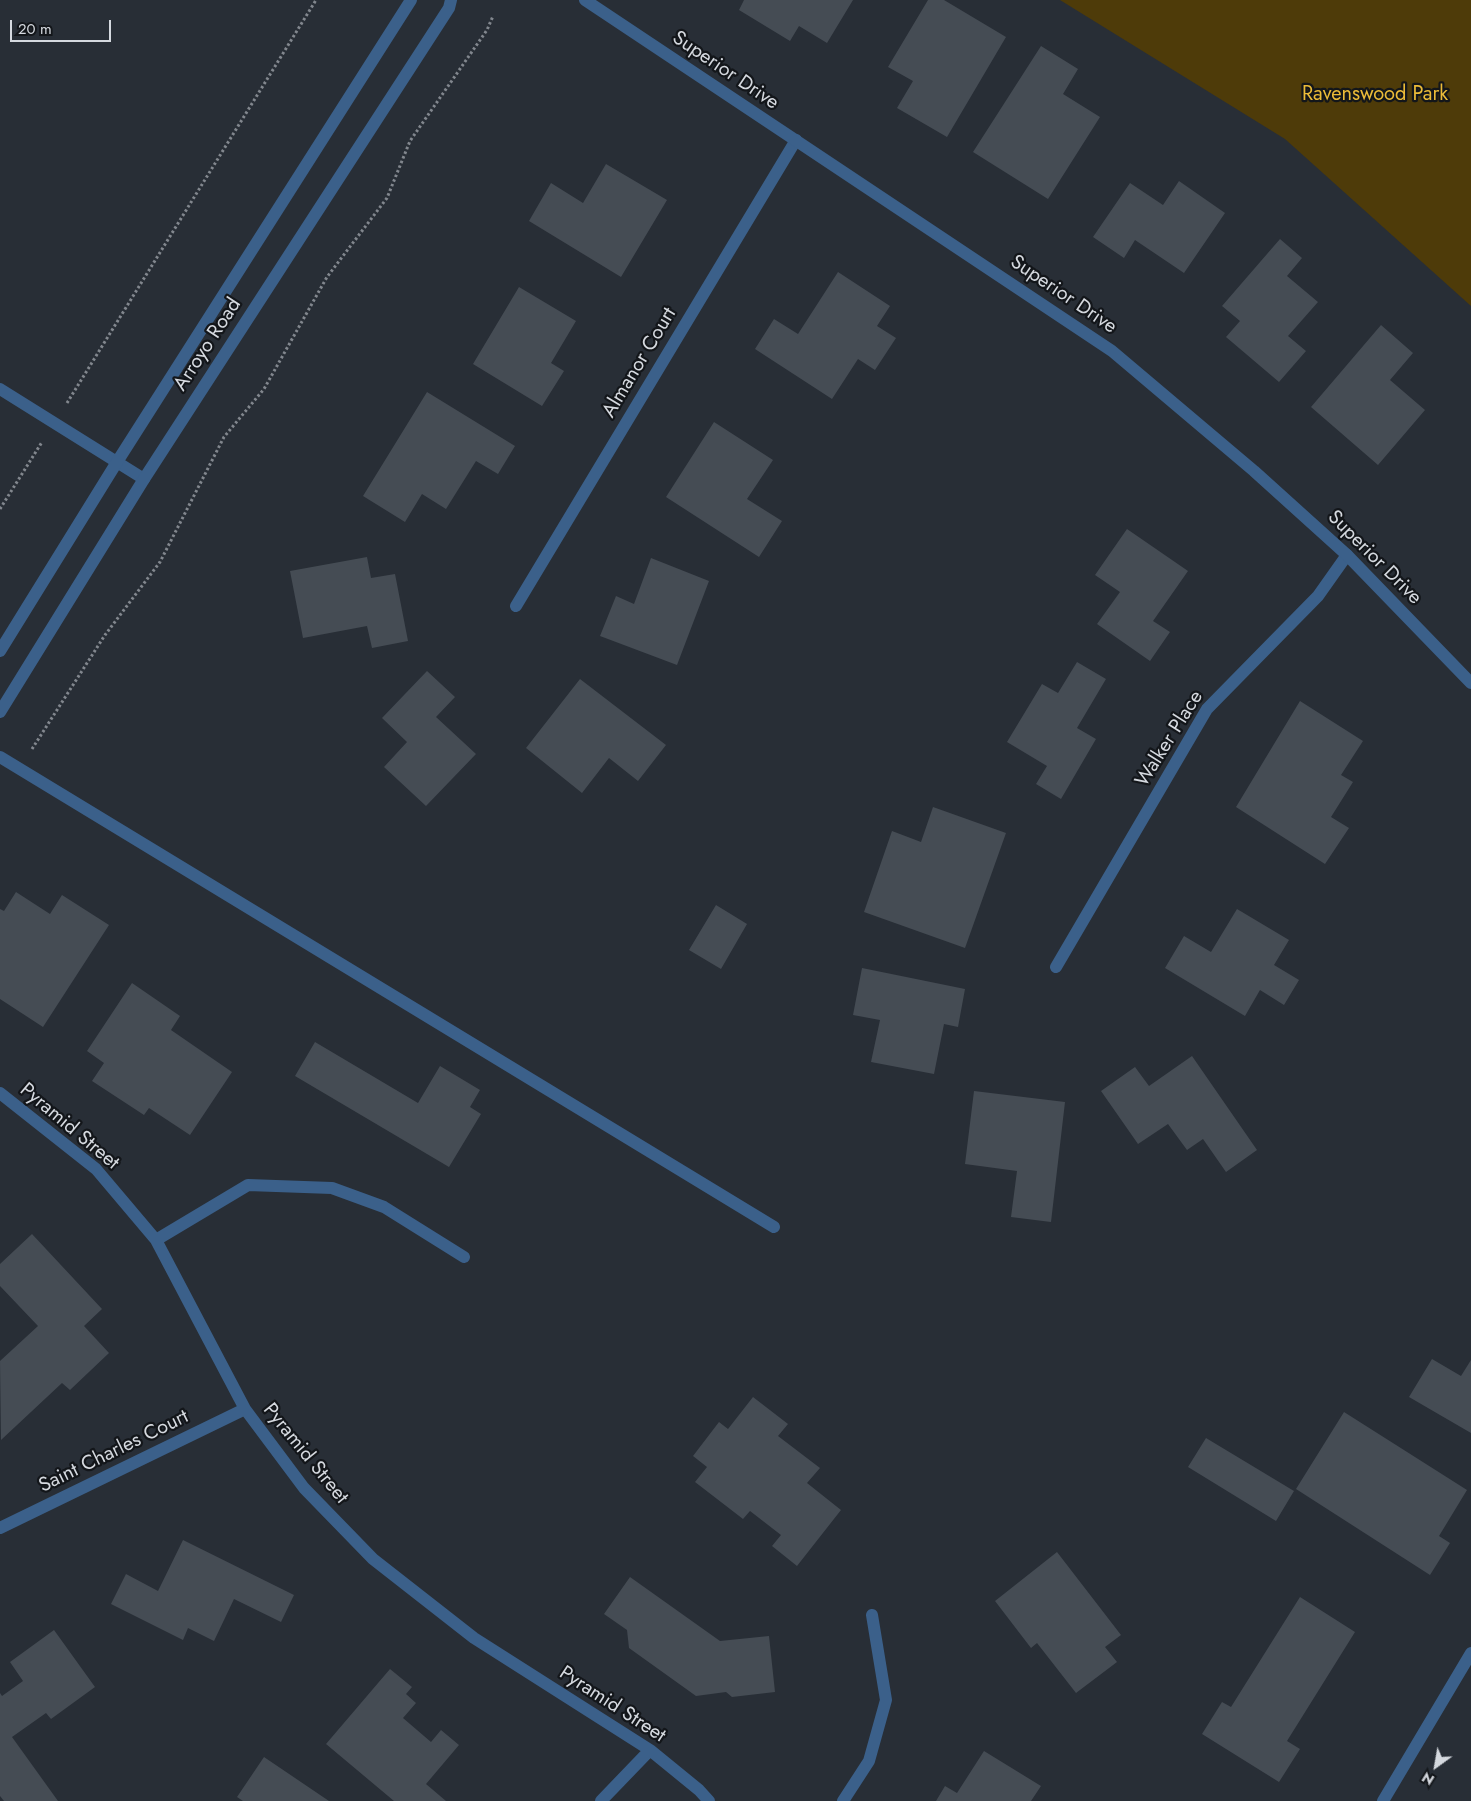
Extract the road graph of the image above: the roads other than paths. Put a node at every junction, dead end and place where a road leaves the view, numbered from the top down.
1 (411, 0) edge
2 (451, 0) edge
3 (585, 0) edge
4 (796, 140) junction
5 (0, 389) edge
6 (117, 462) junction
7 (144, 479) junction
8 (1347, 555) junction
9 (516, 606) dead end
10 (0, 651) edge
11 (1471, 683) edge
12 (0, 712) edge
13 (0, 758) edge
14 (1056, 967) dead end
15 (0, 1093) edge
16 (774, 1227) dead end
17 (156, 1240) junction
18 (464, 1257) dead end
19 (245, 1409) junction
20 (0, 1528) edge
21 (872, 1615) dead end
22 (1471, 1653) edge
23 (650, 1750) junction
24 (601, 1801) edge
25 (709, 1801) edge
26 (843, 1801) edge
27 (1383, 1801) edge

1 - 6 street, Arroyo Road
2 - 7 street, Arroyo Road
3 - 4 street, Superior Drive
4 - 8 street, Superior Drive
4 - 9 street, Almanor Court
5 - 6 street
6 - 7 street
6 - 10 street, Arroyo Road
7 - 12 street, Arroyo Road
8 - 11 street, Superior Drive
8 - 14 street, Walker Place
13 - 16 street
15 - 17 street, Pyramid Street
17 - 18 street
17 - 19 street, Pyramid Street
19 - 20 street, Saint Charles Court
19 - 23 street, Pyramid Street
21 - 26 street
22 - 27 street
23 - 24 street
23 - 25 street, Pyramid Street

